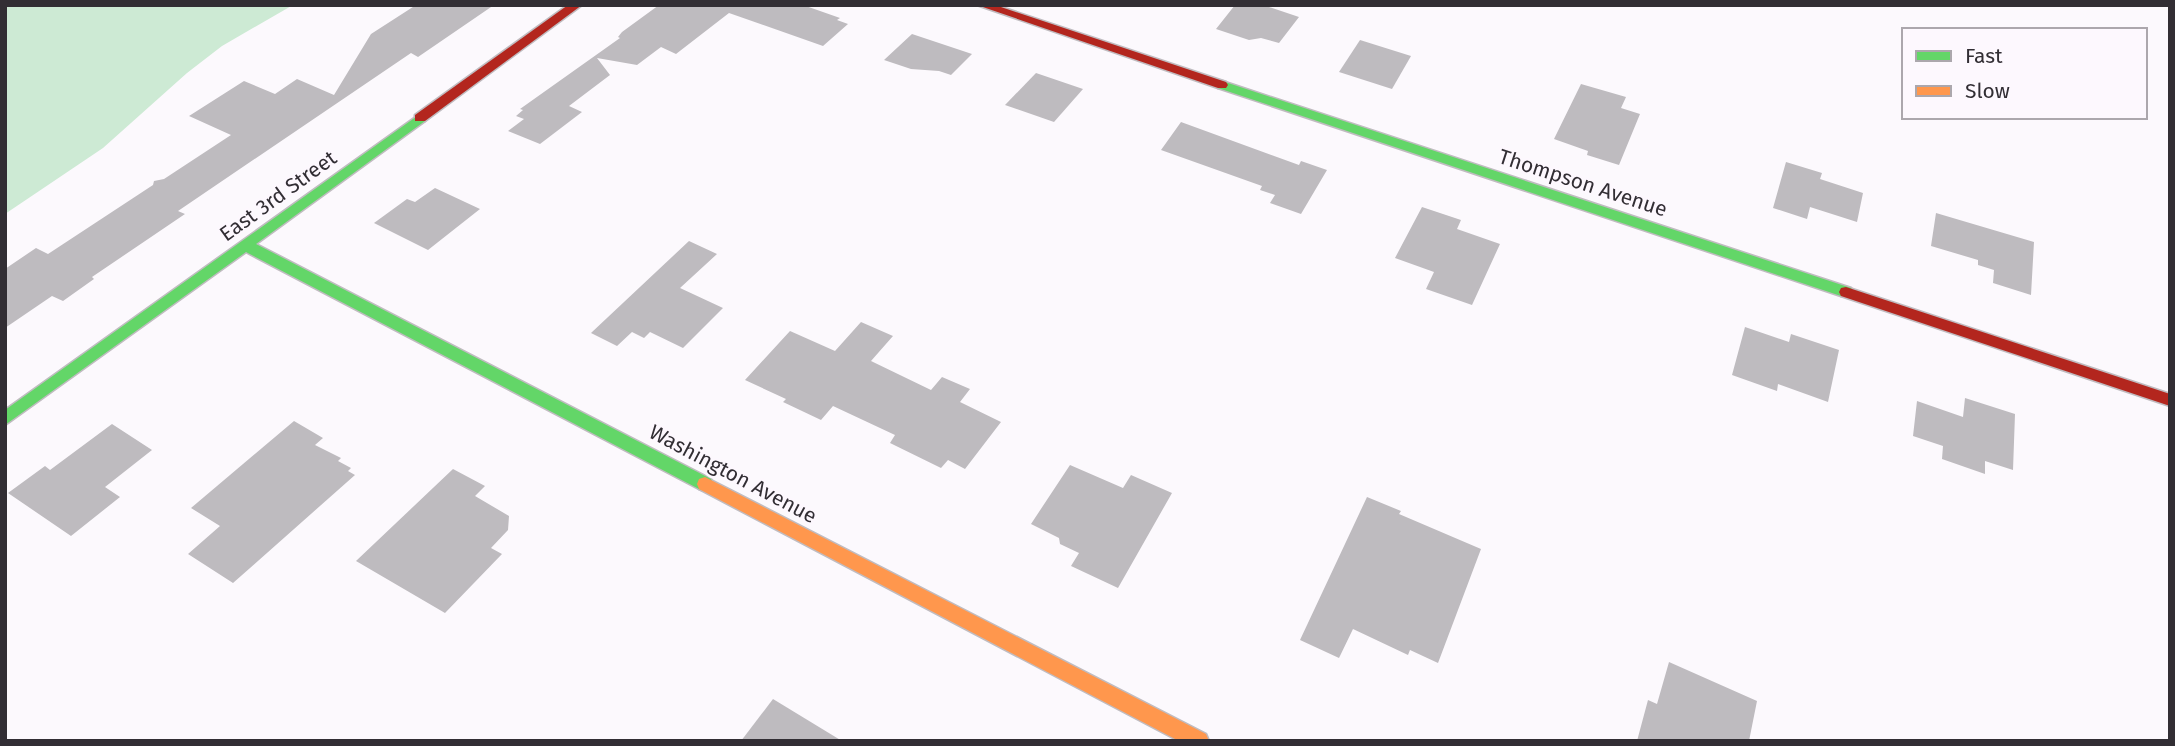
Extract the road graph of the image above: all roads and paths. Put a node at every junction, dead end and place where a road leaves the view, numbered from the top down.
1 (576, 5) edge
2 (983, 5) edge
3 (247, 246) junction
4 (2170, 400) edge
5 (5, 419) edge
6 (1199, 741) edge

1 - 3 street, East 3rd Street
2 - 4 street, Thompson Avenue
3 - 5 street, East 3rd Street
3 - 6 street, Washington Avenue

